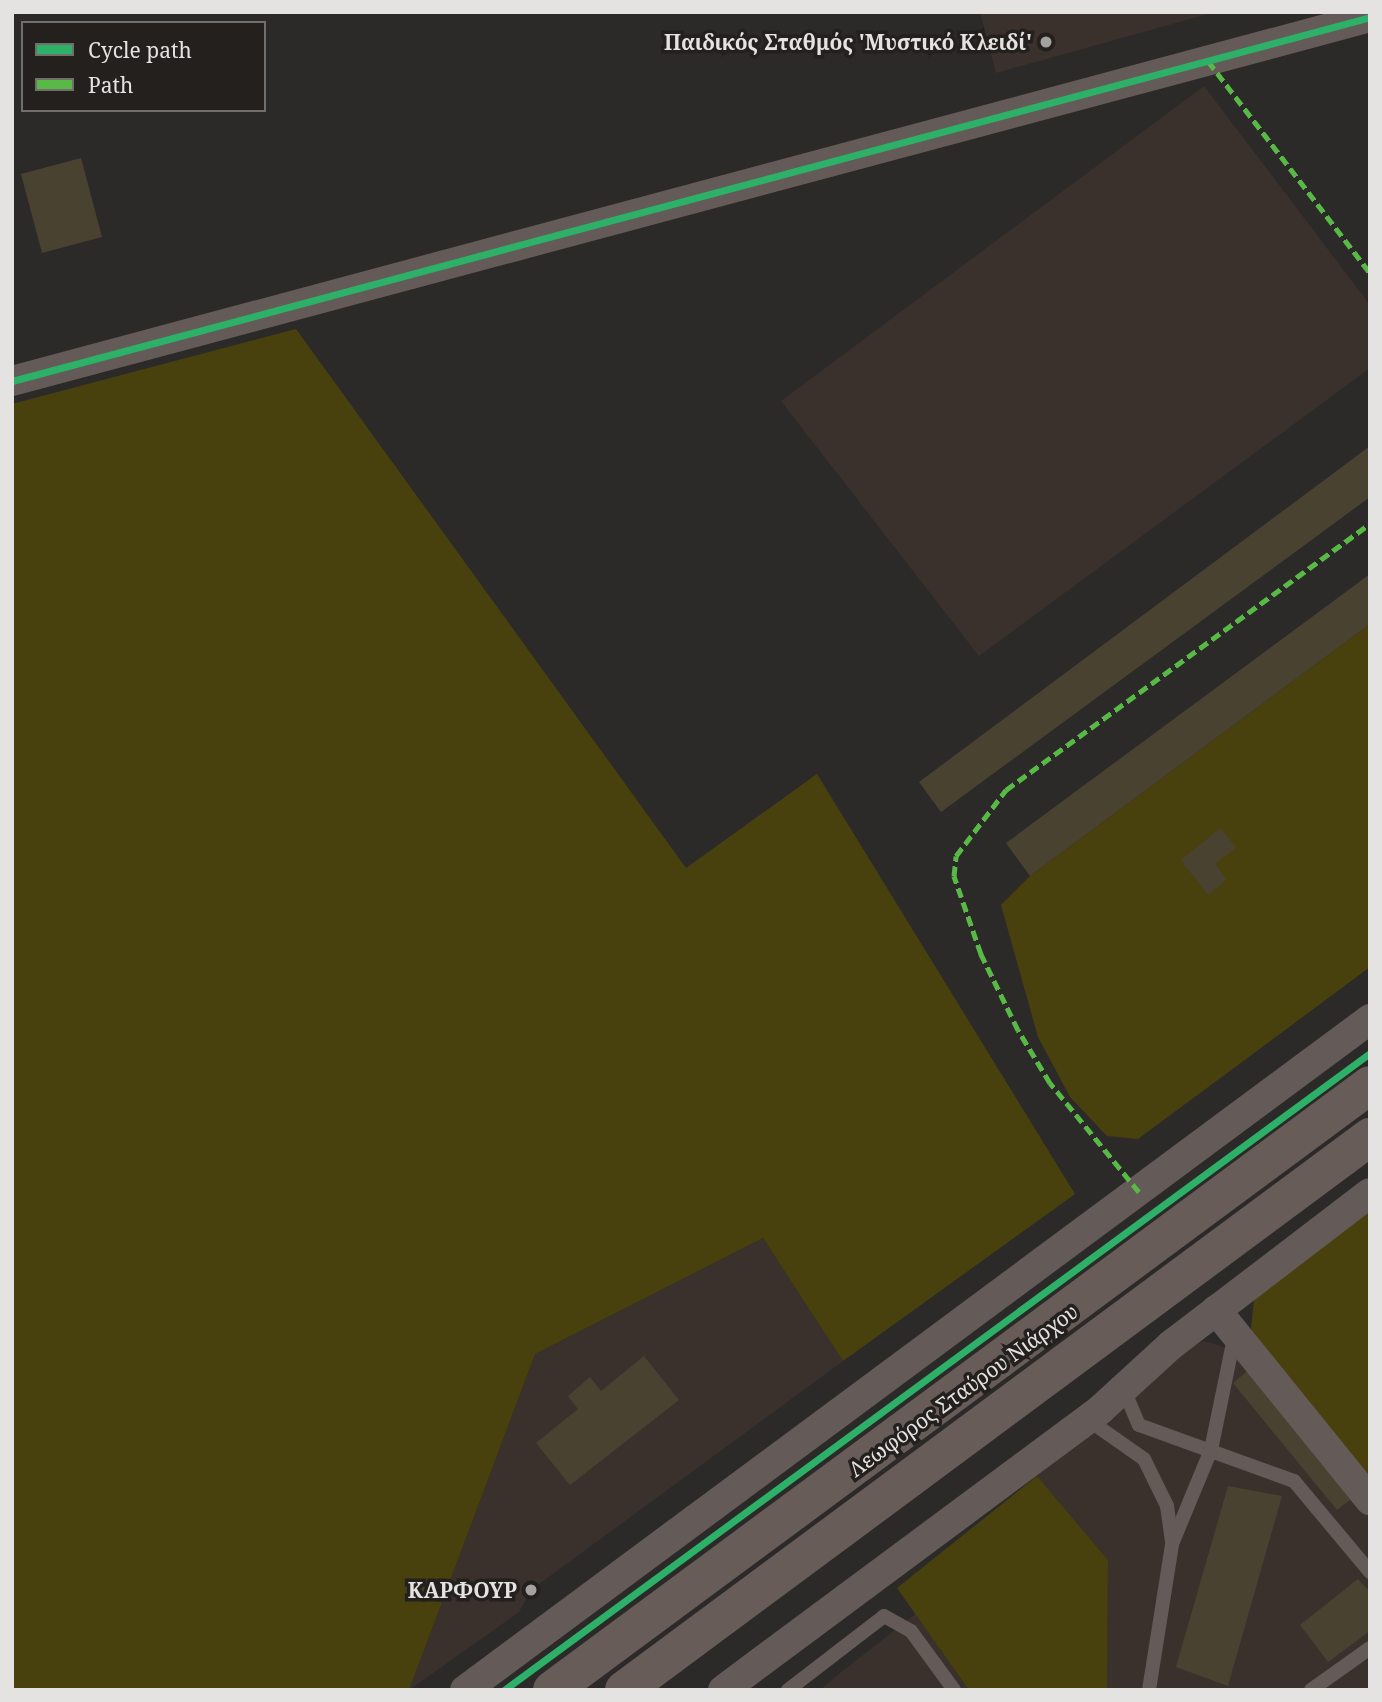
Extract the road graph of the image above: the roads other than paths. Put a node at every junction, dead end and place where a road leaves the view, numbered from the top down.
1 (1370, 18) edge
2 (12, 381) edge
3 (1370, 1019) edge
4 (1370, 1085) edge
5 (1370, 1137) edge
6 (1370, 1193) edge
7 (1216, 1310) junction
8 (1234, 1338) junction
9 (1124, 1390) junction
10 (1087, 1419) junction
11 (1211, 1450) junction
12 (1370, 1500) edge
13 (1172, 1544) junction
14 (1370, 1572) edge
15 (1370, 1648) edge
16 (729, 1687) edge
17 (465, 1690) edge
18 (552, 1690) edge
19 (624, 1690) edge
20 (788, 1690) edge
21 (954, 1690) edge
22 (1149, 1690) edge
23 (1311, 1690) edge

1 - 2 street
3 - 17 street
4 - 18 main road, Λεωφόρος Σταύρου Νιάρχου
5 - 19 main road, Λεωφόρος Σταύρου Νιάρχου
6 - 7 street
7 - 8 street
7 - 9 street
8 - 11 lane
8 - 12 street
9 - 10 street
9 - 11 lane
10 - 13 lane
10 - 16 street
11 - 13 lane
11 - 14 lane
13 - 22 lane
15 - 23 lane
20 - 21 lane

